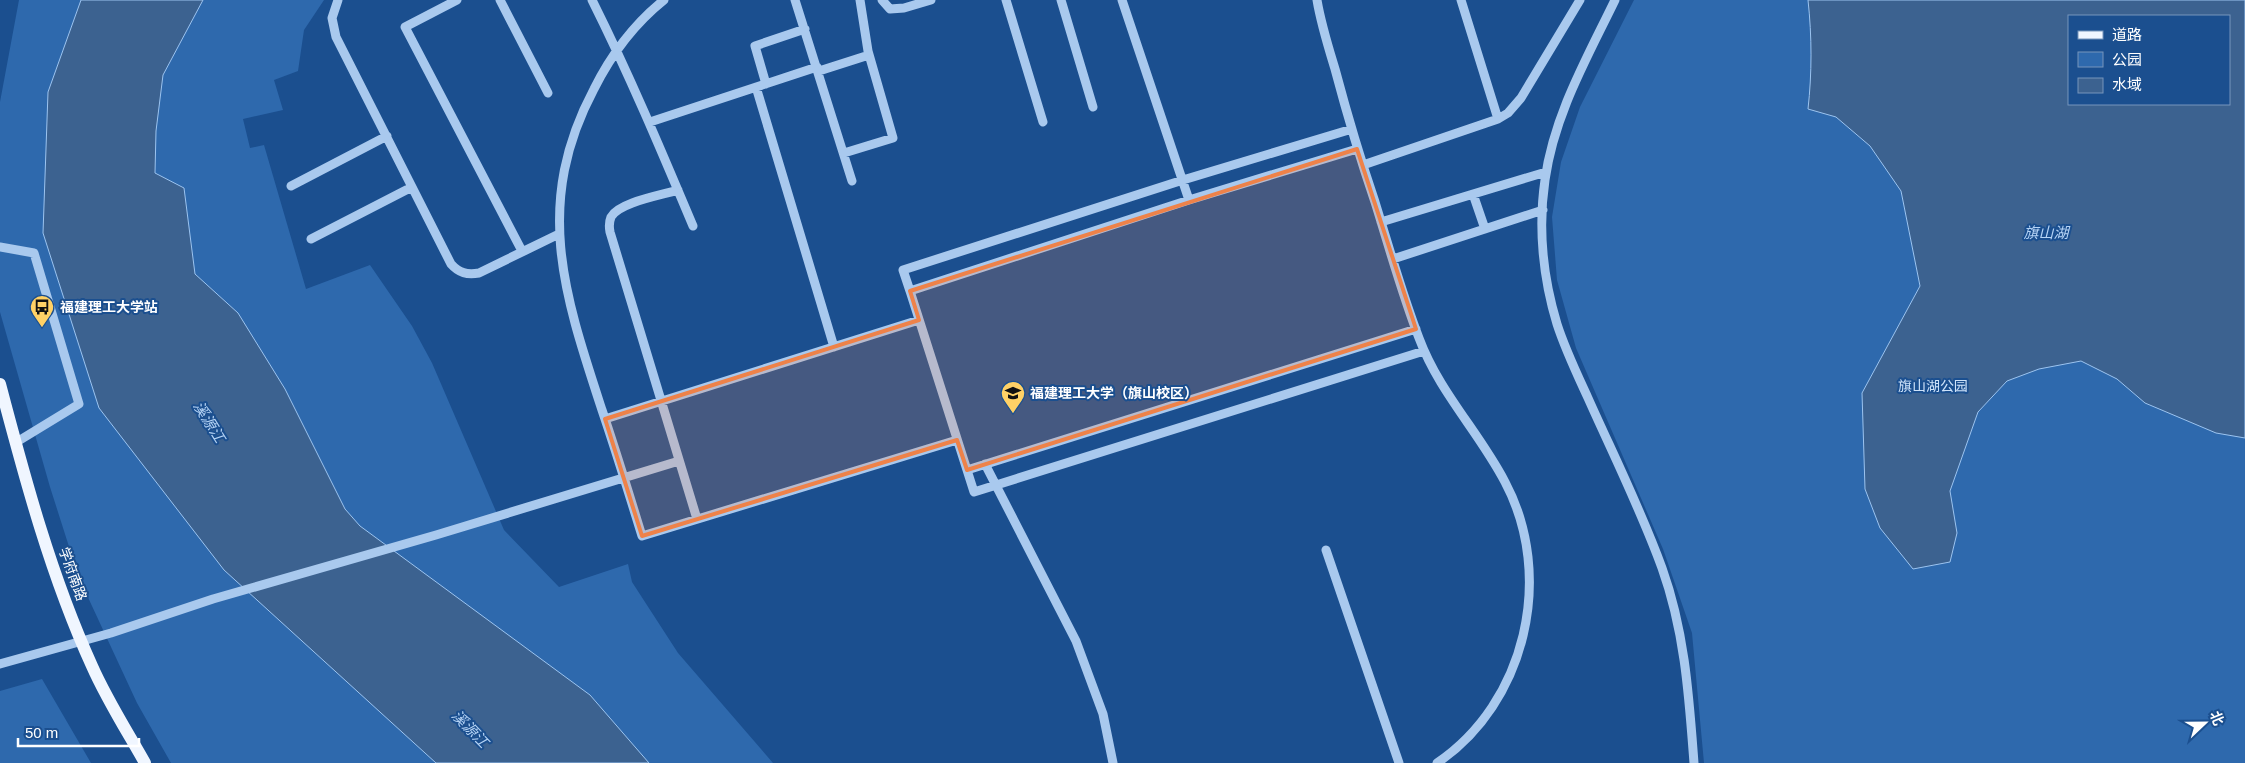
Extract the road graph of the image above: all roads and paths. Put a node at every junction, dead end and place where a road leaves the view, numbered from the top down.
1 (338, 0) edge
2 (457, 0) edge
3 (500, 0) edge
4 (592, 0) edge
5 (664, 0) edge
6 (795, 0) edge
7 (860, 0) edge
8 (882, 0) edge
9 (931, 0) edge
10 (1006, 0) edge
11 (1061, 0) edge
12 (1122, 0) edge
13 (1317, 0) edge
14 (1461, 0) edge
15 (1570, 0) edge
16 (1580, 0) edge
17 (1615, 0) edge
18 (1574, 11) junction
19 (806, 29) junction
20 (617, 50) junction
21 (869, 55) junction
22 (818, 69) junction
23 (766, 84) junction
24 (756, 87) junction
25 (548, 93) dead end
26 (1093, 107) dead end
27 (1498, 118) junction
28 (650, 122) junction
29 (1043, 122) dead end
30 (1352, 129) junction
31 (387, 136) junction
32 (1357, 149) junction
33 (844, 154) junction
34 (1363, 165) junction
35 (1546, 172) junction
36 (852, 180) dead end
37 (1183, 180) junction
38 (291, 186) dead end
39 (412, 187) junction
40 (678, 190) junction
41 (1474, 194) junction
42 (1190, 200) junction
43 (1543, 210) junction
44 (1381, 222) junction
45 (694, 226) dead end
46 (1485, 229) junction
47 (560, 234) junction
48 (311, 239) dead end
49 (0, 247) edge
50 (522, 252) junction
51 (1393, 259) junction
52 (910, 291) junction
53 (919, 320) junction
54 (1416, 329) junction
55 (834, 347) junction
56 (1424, 351) junction
57 (0, 384) edge
58 (660, 400) junction
59 (605, 419) junction
60 (957, 440) junction
61 (15, 443) junction
62 (679, 461) junction
63 (985, 464) junction
64 (967, 470) junction
65 (624, 478) junction
66 (997, 485) junction
67 (697, 519) junction
68 (1326, 550) dead end
69 (82, 641) junction
70 (0, 664) edge
71 (145, 763) edge
72 (1113, 763) edge
73 (1398, 763) edge
74 (1438, 763) edge
75 (1694, 763) edge

1 - 31 street
2 - 50 street
3 - 25 street
4 - 20 street
5 - 20 street
6 - 19 street
7 - 21 street
8 - 9 street
10 - 29 street
11 - 26 street
12 - 37 street
13 - 30 street
14 - 27 street
15 - 18 street
16 - 18 street
17 - 35 street
18 - 27 street
19 - 22 street
19 - 23 street
20 - 28 street
20 - 47 street
21 - 22 street
21 - 33 street
22 - 23 street
22 - 33 street
23 - 24 street
24 - 28 street
24 - 55 street
27 - 34 street
28 - 40 street
30 - 32 street
30 - 37 street
31 - 38 street
31 - 39 street
32 - 34 street
32 - 42 street
33 - 36 street
34 - 44 street
35 - 41 street
35 - 43 street
37 - 42 street
37 - 52 street
39 - 48 street
39 - 50 street
40 - 45 street
40 - 58 street
41 - 44 street
41 - 46 street
42 - 52 street
43 - 46 street
43 - 75 street
44 - 51 street
46 - 51 street
47 - 50 street
47 - 59 street
49 - 61 street
51 - 54 street
52 - 53 street
53 - 55 street
53 - 60 street
54 - 56 street
54 - 63 street
55 - 58 street
56 - 66 street
56 - 74 street
57 - 61 main road, 学府南路
58 - 59 street
58 - 62 street
59 - 65 street
60 - 64 street
60 - 67 street
61 - 69 main road, 学府南路
62 - 65 street
62 - 67 street
63 - 64 street
63 - 66 street
64 - 66 street
65 - 67 street
65 - 69 street
66 - 72 street
68 - 73 street
69 - 70 street
69 - 71 main road, 学府南路

